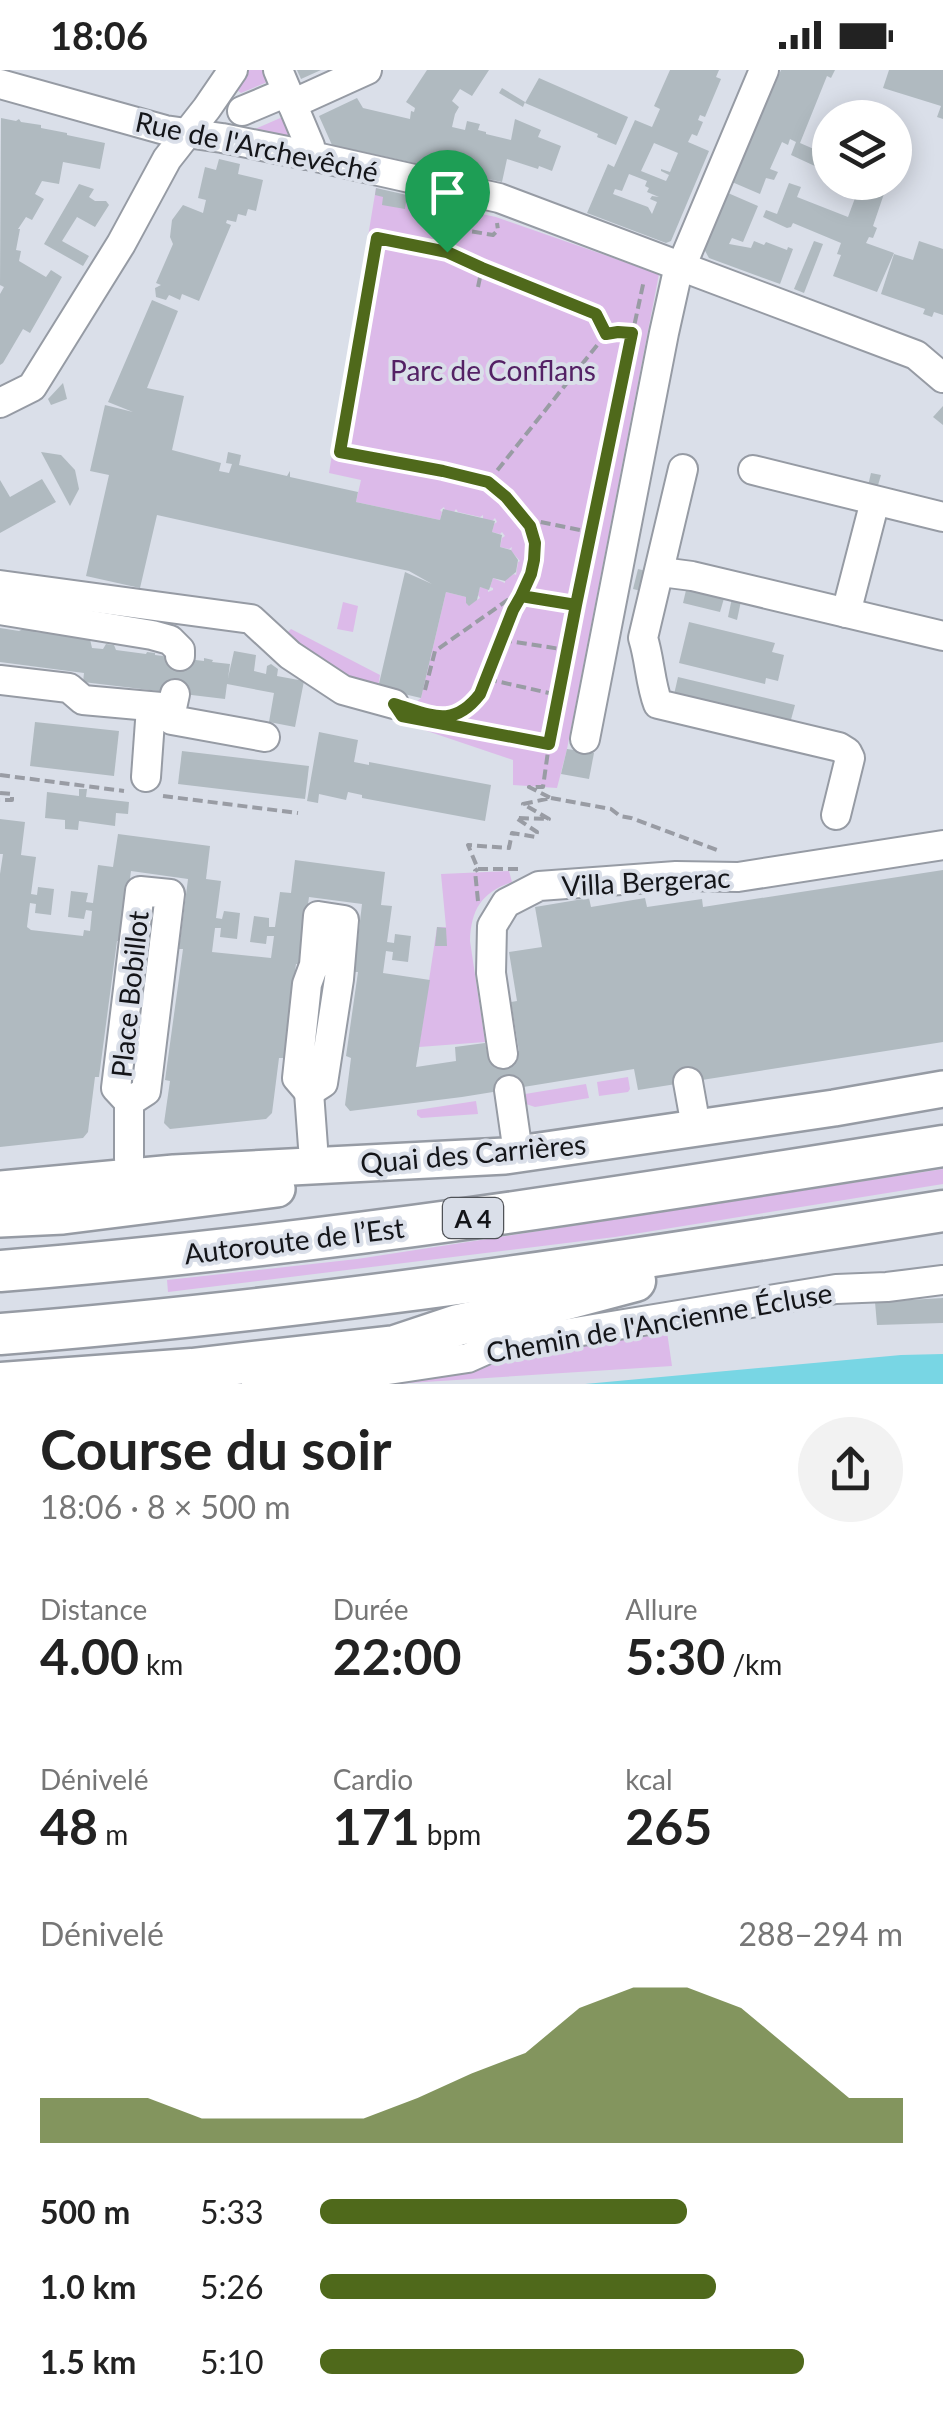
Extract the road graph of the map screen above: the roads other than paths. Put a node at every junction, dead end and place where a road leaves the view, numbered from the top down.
1 (232, 70) edge
2 (367, 70) edge
3 (764, 70) edge
4 (0, 84) edge
5 (286, 89) edge
6 (242, 111) dead end
7 (186, 134) junction
8 (307, 155) junction
9 (679, 273) junction
10 (943, 378) edge
11 (0, 403) edge
12 (683, 469) dead end
13 (752, 470) dead end
14 (875, 501) junction
15 (943, 517) edge
16 (660, 572) junction
17 (0, 585) edge
18 (610, 608) junction
19 (0, 610) edge
20 (846, 613) junction
21 (647, 614) junction
22 (943, 636) edge
23 (180, 656) dead end
24 (0, 680) edge
25 (166, 703) junction
26 (394, 704) road end
27 (265, 737) dead end
28 (585, 738) dead end
29 (146, 777) dead end
30 (836, 815) dead end
31 (943, 846) edge
32 (503, 1054) dead end
33 (943, 1076) edge
34 (943, 1089) edge
35 (508, 1090) dead end
36 (309, 1092) junction
37 (129, 1102) junction
38 (516, 1139) junction
39 (943, 1146) edge
40 (313, 1147) junction
41 (551, 1148) junction
42 (130, 1160) junction
43 (0, 1170) edge
44 (0, 1189) edge
45 (943, 1211) edge
46 (0, 1219) edge
47 (829, 1229) junction
48 (0, 1271) edge
49 (943, 1280) edge
50 (0, 1334) edge
51 (463, 1341) junction
52 (0, 1383) edge
53 (256, 1384) edge

1 - 7 street
2 - 5 street
3 - 9 street
4 - 7 street, Rue de l'Archevêché
5 - 6 street
5 - 8 street
7 - 8 street, Rue de l'Archevêché
7 - 11 street
8 - 9 street, Rue de l'Archevêché
9 - 10 street, Rue de l'Archevêché
9 - 18 street
12 - 16 street
13 - 14 street
14 - 15 street
14 - 20 street
16 - 20 street
16 - 21 street
17 - 26 street
18 - 21 street
18 - 28 street
19 - 23 street
20 - 22 street
21 - 30 street
24 - 25 street
25 - 27 street
25 - 29 street
31 - 32 street, Villa Bergerac
33 - 38 main road, Quai des Carrières
34 - 41 main road, Quai des Carrières
35 - 38 street
36 - 36 street
36 - 40 street
37 - 37 street, Place Bobillot
37 - 42 street
38 - 40 main road, Quai des Carrières
39 - 48 highway, Autoroute de l’Est / A 4
40 - 42 main road, Quai des Carrières
41 - 44 main road, Quai des Carrières
41 - 46 main road
42 - 43 main road, Quai des Carrières
45 - 47 highway, A 4
47 - 50 highway, A 4
47 - 51 highway
49 - 51 street, Chemin de l'Ancienne Écluse
51 - 52 highway
51 - 53 street, Chemin de l'Ancienne Écluse

